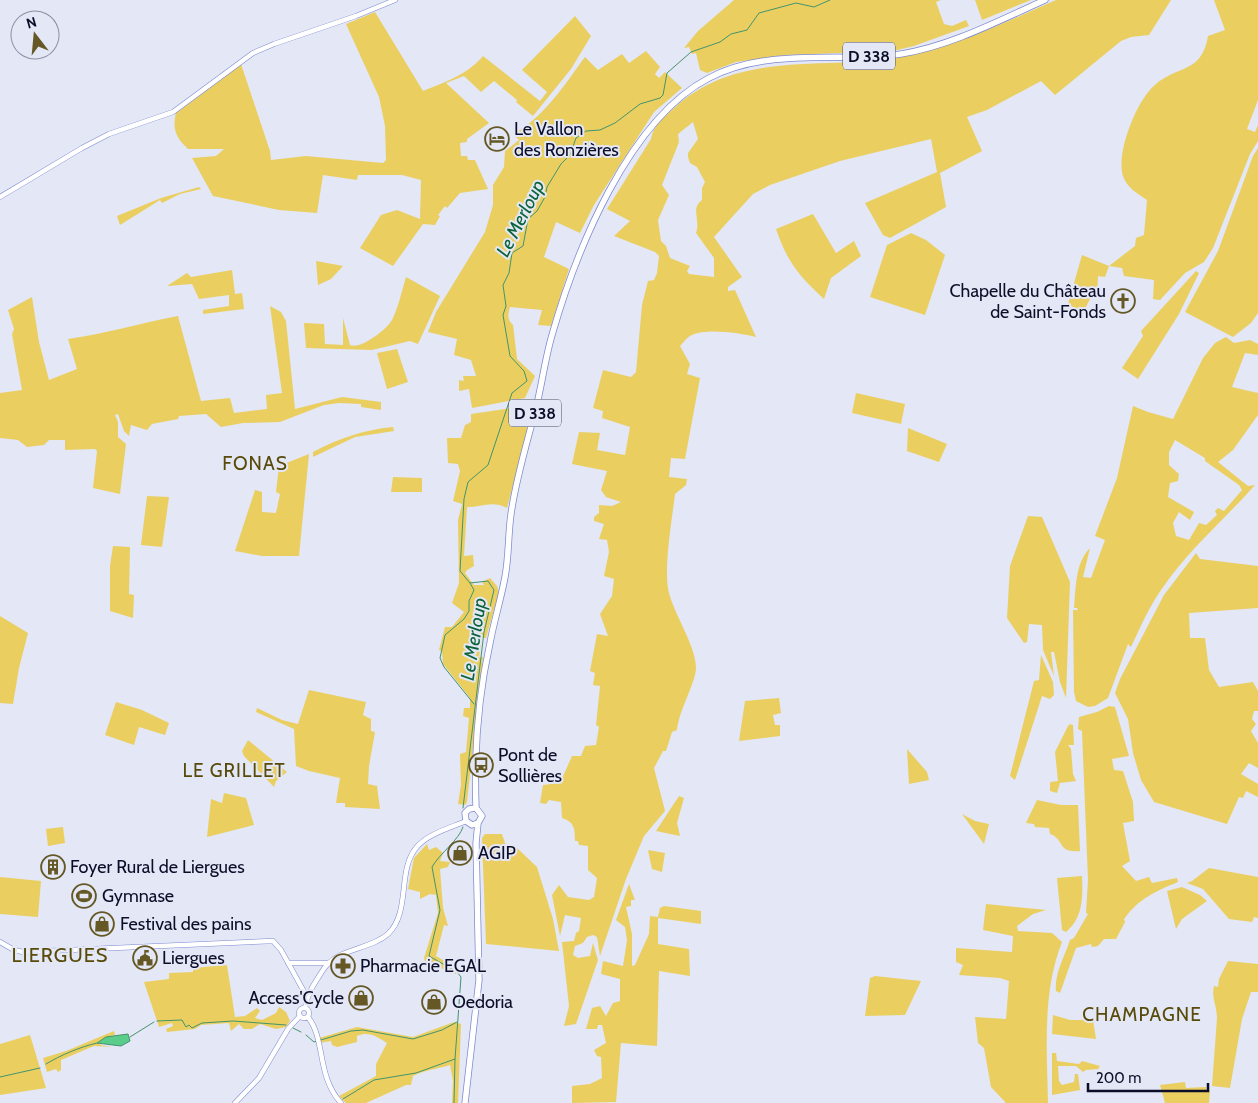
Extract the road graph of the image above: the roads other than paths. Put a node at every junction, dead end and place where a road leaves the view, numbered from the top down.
1 (395, 0) edge
2 (1045, 0) edge
3 (0, 198) edge
4 (474, 808) junction
5 (468, 823) junction
6 (478, 824) junction
7 (476, 843) junction
8 (0, 942) edge
9 (288, 963) junction
10 (328, 963) junction
11 (307, 997) junction
12 (305, 1008) junction
13 (300, 1016) junction
14 (308, 1017) junction
15 (235, 1103) edge
16 (341, 1103) edge
17 (464, 1103) edge

1 - 3 street
2 - 4 main road, D 338
4 - 5 main road
4 - 6 main road
5 - 6 main road
5 - 7 main road
5 - 10 street
6 - 7 main road
7 - 17 main road
8 - 9 street
9 - 10 street
9 - 11 street
10 - 11 street
11 - 12 street
12 - 13 street
12 - 14 street
13 - 14 street
13 - 15 street
14 - 16 street

